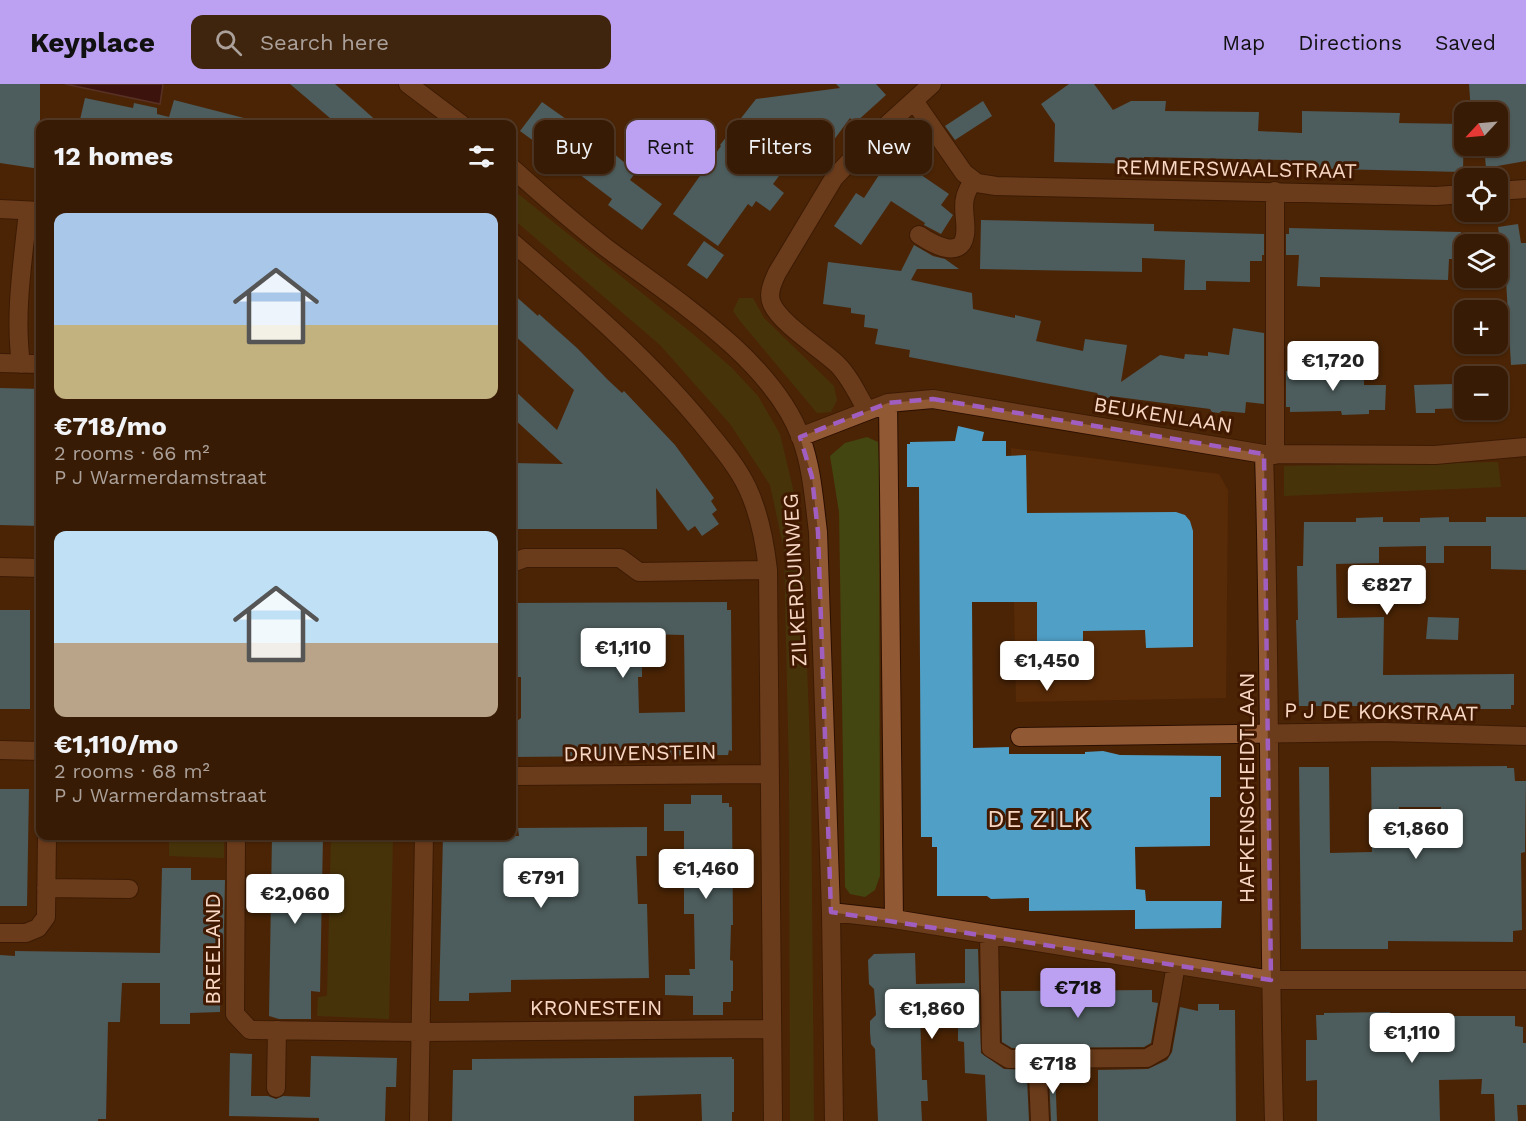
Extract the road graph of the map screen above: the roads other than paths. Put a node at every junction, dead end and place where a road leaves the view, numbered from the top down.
1 (408, 84) edge
2 (932, 84) edge
3 (914, 100) junction
4 (456, 120) edge
5 (516, 172) edge
6 (973, 180) junction
7 (1526, 189) edge
8 (1508, 190) edge
9 (1275, 191) junction
10 (1454, 195) edge
11 (0, 209) edge
12 (34, 211) edge
13 (919, 235) dead end
14 (516, 246) edge
15 (0, 363) edge
16 (21, 363) junction
17 (36, 364) edge
18 (888, 403) junction
19 (867, 411) junction
20 (800, 437) junction
21 (1526, 447) edge
22 (1270, 455) junction
23 (516, 561) edge
24 (0, 567) edge
25 (36, 568) edge
26 (768, 570) junction
27 (1269, 733) junction
28 (1526, 736) edge
29 (1020, 737) dead end
30 (0, 750) edge
31 (36, 751) edge
32 (770, 774) junction
33 (516, 776) edge
34 (47, 840) edge
35 (236, 840) edge
36 (424, 840) edge
37 (46, 888) junction
38 (129, 889) dead end
39 (831, 912) junction
40 (894, 919) junction
41 (0, 933) edge
42 (989, 935) junction
43 (1176, 964) junction
44 (1270, 980) junction
45 (1526, 980) edge
46 (772, 1029) junction
47 (277, 1030) junction
48 (421, 1032) junction
49 (1038, 1077) dead end
50 (276, 1088) dead end
51 (419, 1121) edge
52 (773, 1121) edge
53 (834, 1121) edge
54 (1040, 1121) edge
55 (1274, 1121) edge

1 - 4 street
2 - 3 street
3 - 6 street
3 - 19 street
5 - 20 street, ZILKERDUINWEG
6 - 9 street, REMMERSWAALSTRAAT
6 - 13 street
7 - 8 street
9 - 10 street, REMMERSWAALSTRAAT
9 - 22 street, HAFKENSCHEIDTLAAN
11 - 12 street
12 - 16 street
14 - 26 street, ZILKERDUINWEG
15 - 16 street
16 - 17 street
18 - 19 street, BEUKENLAAN
18 - 22 street, BEUKENLAAN
18 - 40 street
19 - 20 street, BEUKENLAAN
20 - 39 street, ZILKERDUINWEG
21 - 22 street, BEUKENLAAN
22 - 27 street, HAFKENSCHEIDTLAAN
23 - 26 street
24 - 25 street
26 - 32 street, ZILKERDUINWEG
27 - 28 street, P J DE KOKSTRAAT
27 - 29 street, P J DE KOKSTRAAT
27 - 44 street, HAFKENSCHEIDTLAAN
30 - 31 street
32 - 33 street, DRUIVENSTEIN
32 - 46 street, ZILKERDUINWEG
34 - 37 street
35 - 47 street, BREELAND
36 - 48 street
37 - 38 street
37 - 41 street
39 - 40 street
39 - 53 street, ZILKERDUINWEG
40 - 42 street
42 - 43 street
42 - 43 street
43 - 44 street
44 - 45 street
44 - 55 street, HAFKENSCHEIDTLAAN
46 - 48 street, KRONESTEIN
46 - 52 street, ZILKERDUINWEG
47 - 48 street, BREELAND
47 - 50 street
48 - 51 street
49 - 54 street

